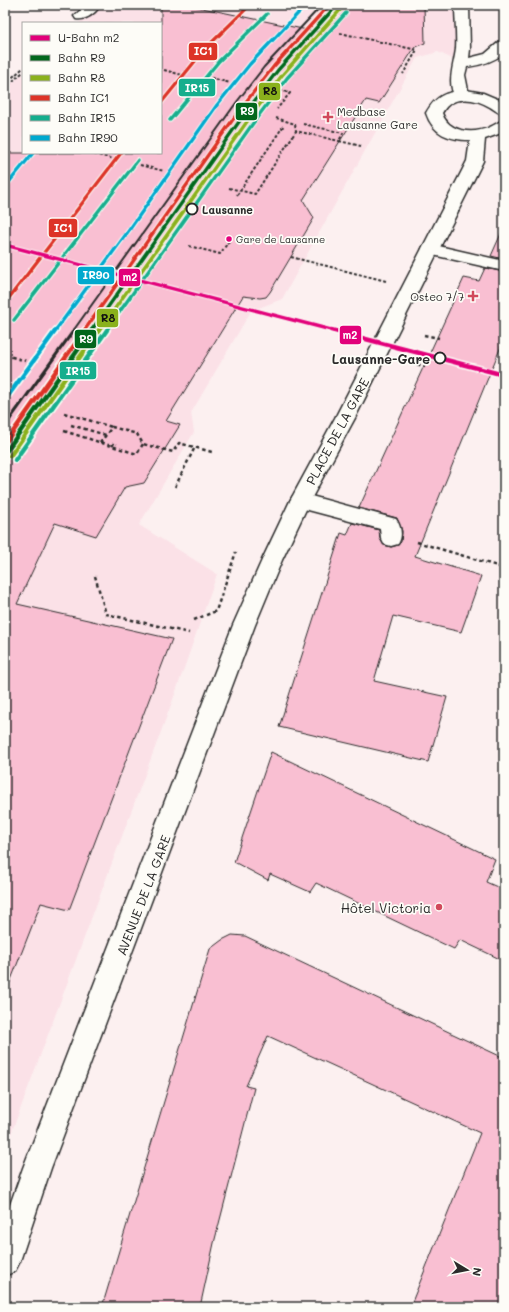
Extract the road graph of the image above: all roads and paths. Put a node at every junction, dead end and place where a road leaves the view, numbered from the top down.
1 (94, 5) edge
2 (462, 5) edge
3 (81, 16) dead end
4 (340, 33) dead end
5 (504, 33) edge
6 (504, 45) edge
7 (486, 59) junction
8 (461, 63) junction
9 (22, 69) edge
10 (164, 70) dead end
11 (22, 73) edge
12 (403, 74) dead end
13 (186, 76) dead end
14 (211, 78) dead end
15 (230, 83) dead end
16 (5, 84) edge
17 (5, 88) edge
18 (270, 88) dead end
19 (462, 95) junction
20 (277, 109) dead end
21 (504, 110) edge
22 (276, 118) dead end
23 (303, 124) dead end
24 (284, 125) dead end
25 (504, 125) edge
26 (296, 130) junction
27 (478, 136) junction
28 (339, 140) junction
29 (361, 146) dead end
30 (94, 154) dead end
31 (118, 160) dead end
32 (140, 165) dead end
33 (164, 171) dead end
34 (229, 188) dead end
35 (240, 191) junction
36 (237, 195) dead end
37 (229, 241) dead end
38 (189, 246) dead end
39 (430, 248) junction
40 (291, 257) dead end
41 (504, 266) edge
42 (386, 281) dead end
43 (424, 335) dead end
44 (439, 338) dead end
45 (5, 355) edge
46 (26, 361) dead end
47 (411, 362) dead end
48 (425, 367) dead end
49 (64, 413) dead end
50 (71, 425) dead end
51 (112, 427) junction
52 (64, 431) dead end
53 (106, 435) junction
54 (100, 443) junction
55 (117, 444) dead end
56 (143, 444) junction
57 (112, 446) junction
58 (195, 447) junction
59 (212, 452) dead end
60 (175, 487) dead end
61 (300, 501) junction
62 (287, 531) joint
63 (391, 538) dead end
64 (415, 542) dead end
65 (236, 552) dead end
66 (504, 568) edge
67 (95, 576) dead end
68 (194, 620) dead end
69 (189, 633) dead end
70 (5, 1261) edge

1 - 3 main road
2 - 8 main road
4 - 12 path
5 - 7 main road
6 - 7 main road
7 - 8 main road
8 - 19 main road
9 - 16 path
10 - 13 path
11 - 17 path
14 - 15 path
18 - 20 path
19 - 21 main road
19 - 27 main road
22 - 26 path
23 - 28 path
24 - 35 path
25 - 27 main road
26 - 28 path
26 - 35 path
27 - 39 main road, PLACE DE LA GARE
28 - 29 path
30 - 31 path
32 - 33 path
34 - 35 path
35 - 36 path
37 - 38 path
39 - 41 main road
39 - 61 main road, PLACE DE LA GARE
40 - 42 path
43 - 44 path
45 - 46 path
47 - 48 path
49 - 51 path
50 - 53 path
51 - 53 path
51 - 56 path
52 - 54 path
53 - 54 path
54 - 57 path
55 - 57 path
56 - 57 path
56 - 58 path
58 - 59 path
58 - 60 path
61 - 62 main road, PLACE DE LA GARE
61 - 63 main road
62 - 70 main road, AVENUE DE LA GARE
64 - 66 path
65 - 68 path
67 - 69 path

